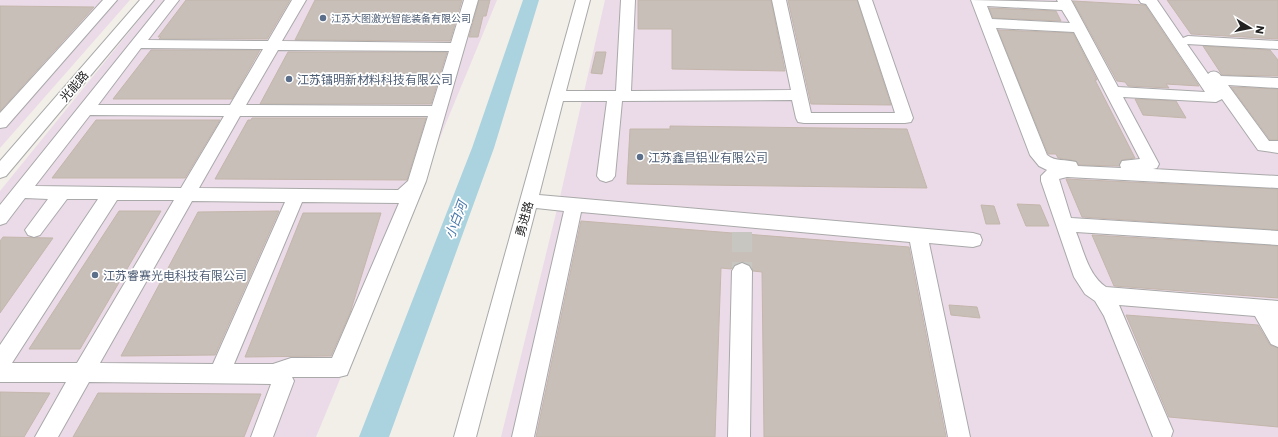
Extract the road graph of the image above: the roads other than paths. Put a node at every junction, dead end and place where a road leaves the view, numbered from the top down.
1 (110, 0) edge
2 (147, 0) edge
3 (172, 0) edge
4 (299, 0) edge
5 (471, 0) edge
6 (583, 0) edge
7 (628, 0) edge
8 (779, 0) edge
9 (865, 0) edge
10 (1146, 0) edge
11 (1160, 0) edge
12 (978, 1) edge
13 (1065, 3) edge
14 (987, 23) junction
15 (1079, 28) junction
16 (1188, 40) junction
17 (137, 44) junction
18 (273, 45) junction
19 (1278, 45) edge
20 (457, 47) junction
21 (1217, 80) junction
22 (1278, 83) edge
23 (1113, 92) junction
24 (557, 96) junction
25 (619, 96) junction
26 (799, 96) junction
27 (85, 110) junction
28 (235, 111) junction
29 (437, 111) junction
30 (0, 122) edge
31 (1278, 147) edge
32 (0, 172) edge
33 (606, 176) dead end
34 (1278, 182) edge
35 (413, 188) junction
36 (20, 192) junction
37 (62, 193) junction
38 (112, 193) junction
39 (186, 194) junction
40 (296, 196) junction
41 (529, 201) junction
42 (574, 205) junction
43 (0, 218) edge
44 (1064, 224) junction
45 (34, 230) dead end
46 (918, 235) junction
47 (1278, 238) edge
48 (973, 240) dead end
49 (742, 271) tunnel mouth
50 (1102, 295) junction
51 (1269, 308) edge
52 (1278, 338) edge
53 (0, 363) edge
54 (0, 372) edge
55 (84, 372) junction
56 (220, 373) junction
57 (274, 374) junction
58 (1162, 431) dead end
59 (46, 437) edge
60 (262, 437) edge
61 (465, 437) edge
62 (523, 437) edge
63 (738, 437) edge
64 (959, 437) edge

1 - 30 street
2 - 32 street, 光能路
3 - 17 street
4 - 18 street
5 - 20 street
6 - 24 street, 勇进路
7 - 25 street
8 - 26 street
9 - 26 street
10 - 23 street
11 - 16 street
12 - 13 street
12 - 14 street
13 - 15 street
14 - 15 street
14 - 23 street
15 - 23 street
16 - 19 street
16 - 21 street
17 - 18 street
17 - 27 street
18 - 20 street
18 - 28 street
20 - 29 street
21 - 22 street
21 - 31 street
24 - 25 street
24 - 41 street, 勇进路
25 - 26 street
25 - 33 street
27 - 28 street
27 - 36 street
28 - 29 street
28 - 39 street
29 - 35 street
34 - 44 street
35 - 40 street
35 - 57 street
36 - 37 street
36 - 43 street
37 - 38 street
37 - 45 street
38 - 39 street
38 - 53 street
39 - 40 street
39 - 55 street
40 - 56 street
41 - 42 street
41 - 61 street, 勇进路
42 - 46 street
42 - 62 street
44 - 47 street
44 - 50 street
46 - 48 street
46 - 64 street
49 - 63 street
50 - 51 street
50 - 58 street
51 - 52 street
54 - 55 street
55 - 56 street
55 - 59 street
56 - 57 street
57 - 60 street

